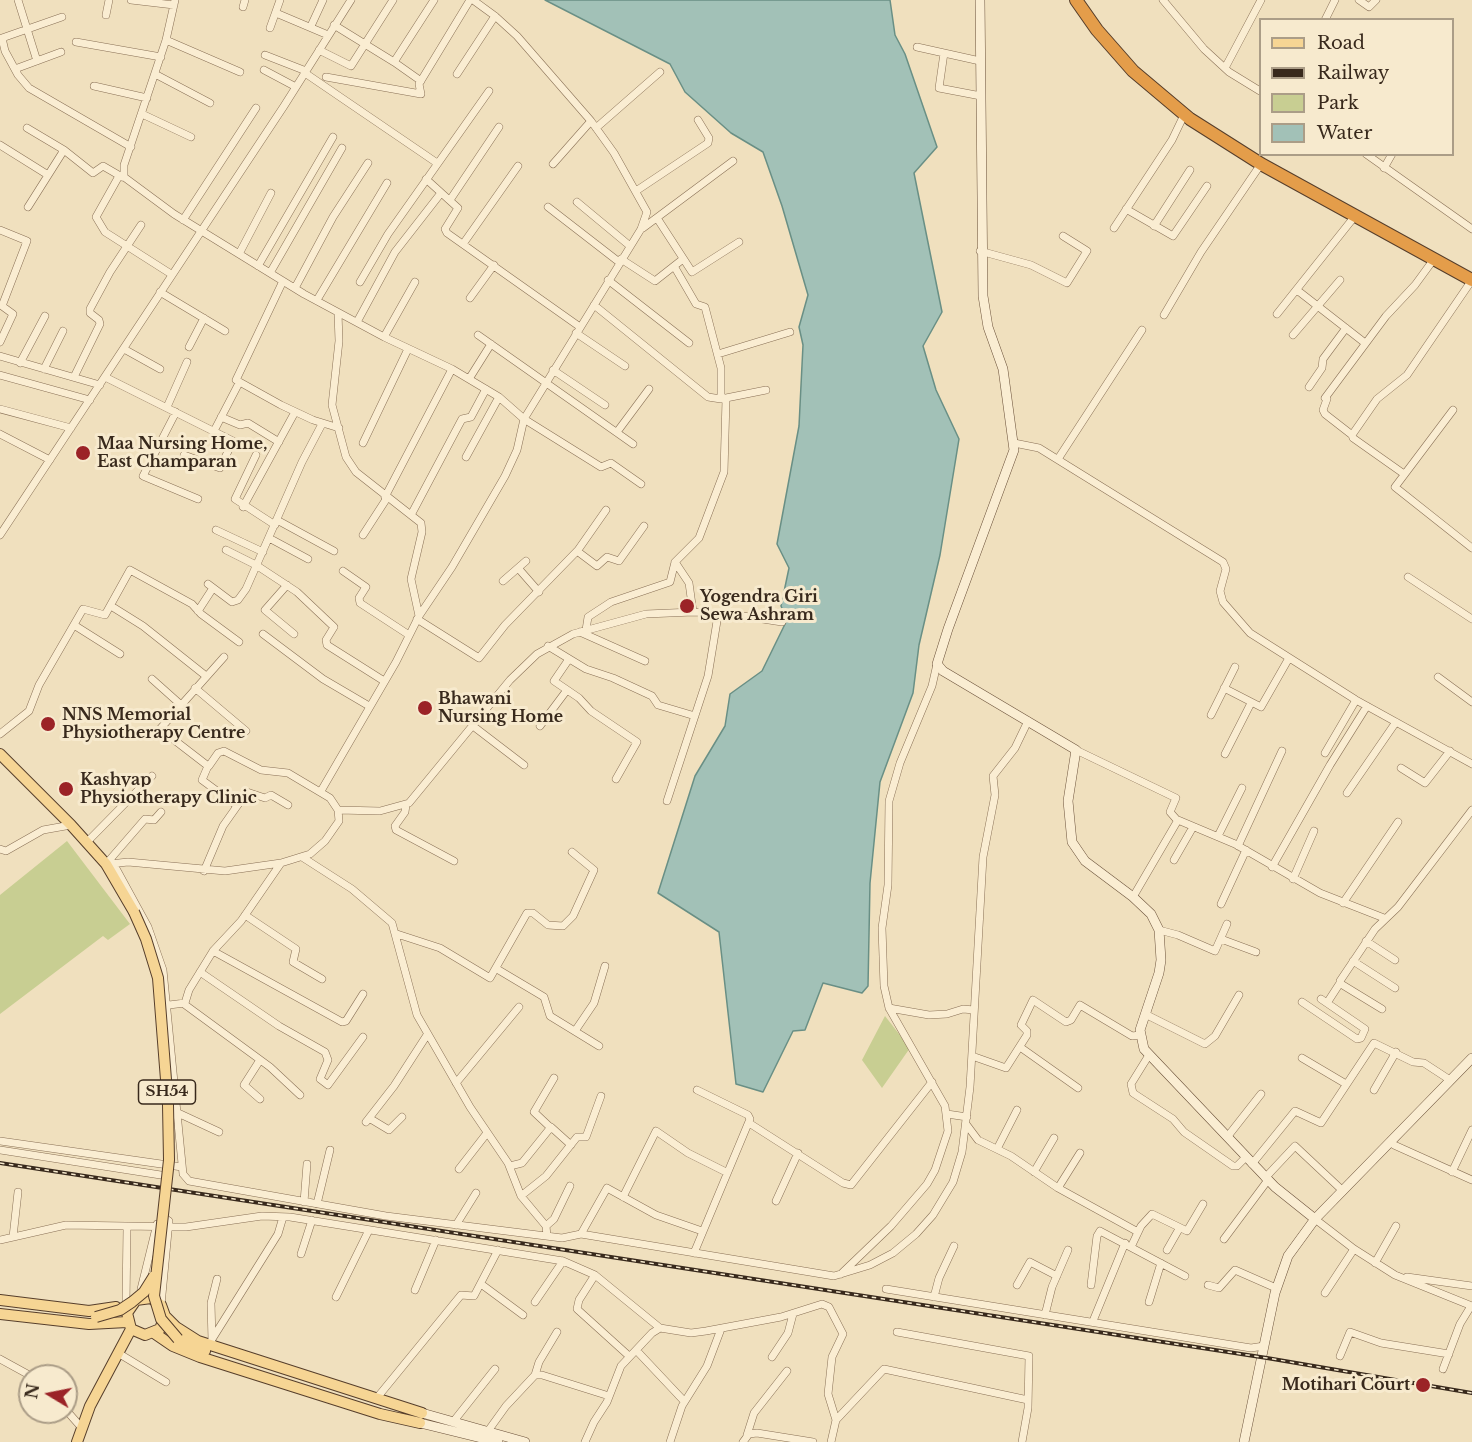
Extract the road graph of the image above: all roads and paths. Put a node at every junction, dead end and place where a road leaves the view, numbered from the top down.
1 (18, 0) edge
2 (109, 0) edge
3 (131, 0) edge
4 (280, 0) edge
5 (323, 0) edge
6 (351, 0) edge
7 (393, 0) edge
8 (434, 0) edge
9 (471, 0) edge
10 (980, 0) edge
11 (1076, 0) edge
12 (1163, 0) edge
13 (1261, 0) edge
14 (1335, 0) edge
15 (1359, 0) edge
16 (1376, 0) edge
17 (175, 3) edge
18 (276, 13) junction
19 (106, 15) dead end
20 (495, 15) junction
21 (62, 17) dead end
22 (1326, 18) edge
23 (334, 25) junction
24 (311, 26) junction
25 (270, 28) dead end
26 (27, 29) junction
27 (328, 35) junction
28 (166, 40) junction
29 (76, 42) dead end
30 (364, 45) junction
31 (916, 47) dead end
32 (319, 50) junction
33 (61, 52) dead end
34 (3, 53) edge
35 (944, 53) junction
36 (265, 55) dead end
37 (160, 57) junction
38 (37, 61) junction
39 (980, 61) junction
40 (394, 62) junction
41 (1226, 68) junction
42 (15, 69) junction
43 (264, 70) dead end
44 (240, 72) dead end
45 (305, 72) junction
46 (660, 72) dead end
47 (155, 74) junction
48 (457, 74) dead end
49 (326, 77) dead end
50 (421, 81) junction
51 (94, 86) dead end
52 (296, 87) junction
53 (1259, 90) edge
54 (489, 91) dead end
55 (981, 96) junction
56 (147, 98) junction
57 (210, 103) dead end
58 (256, 108) dead end
59 (142, 114) junction
60 (1184, 115) junction
61 (698, 120) dead end
62 (591, 121) junction
63 (499, 127) dead end
64 (27, 128) dead end
65 (596, 128) junction
66 (191, 137) dead end
67 (333, 137) dead end
68 (0, 145) edge
69 (131, 147) junction
70 (342, 148) dead end
71 (64, 150) junction
72 (1369, 156) edge
73 (1391, 156) edge
74 (733, 161) dead end
75 (368, 163) dead end
76 (437, 163) junction
77 (553, 164) dead end
78 (1261, 164) junction
79 (518, 166) dead end
80 (1384, 168) junction
81 (1190, 170) dead end
82 (48, 175) junction
83 (122, 177) junction
84 (426, 179) junction
85 (387, 183) dead end
86 (1207, 186) dead end
87 (636, 191) junction
88 (271, 193) dead end
89 (441, 193) junction
90 (450, 200) junction
91 (577, 202) dead end
92 (28, 207) dead end
93 (548, 207) dead end
94 (1126, 209) junction
95 (1354, 216) junction
96 (657, 218) junction
97 (183, 220) junction
98 (141, 225) dead end
99 (1154, 226) junction
100 (1114, 228) dead end
101 (641, 229) junction
102 (0, 230) edge
103 (1472, 230) edge
104 (200, 231) junction
105 (1063, 236) dead end
106 (739, 242) dead end
107 (464, 244) junction
108 (630, 246) junction
109 (126, 247) junction
110 (981, 251) junction
111 (239, 254) junction
112 (683, 259) junction
113 (1434, 259) junction
114 (620, 261) junction
115 (494, 265) junction
116 (258, 266) junction
117 (674, 266) junction
118 (366, 271) junction
119 (270, 273) junction
120 (171, 274) junction
121 (379, 279) junction
122 (608, 280) junction
123 (1340, 280) dead end
124 (1472, 280) edge
125 (283, 281) junction
126 (360, 282) dead end
127 (415, 282) dead end
128 (294, 288) junction
129 (1297, 290) junction
130 (160, 292) junction
131 (470, 298) dead end
132 (317, 300) junction
133 (594, 305) junction
134 (1318, 306) junction
135 (338, 313) junction
136 (1277, 314) dead end
137 (1164, 315) dead end
138 (45, 316) dead end
139 (204, 318) junction
140 (357, 322) junction
141 (1346, 328) junction
142 (578, 330) junction
143 (1142, 330) dead end
144 (63, 331) dead end
145 (225, 331) dead end
146 (790, 332) dead end
147 (478, 335) dead end
148 (1293, 335) dead end
149 (384, 337) junction
150 (0, 342) edge
151 (688, 343) dead end
152 (1365, 343) junction
153 (491, 344) junction
154 (189, 347) dead end
155 (124, 349) junction
156 (408, 349) junction
157 (718, 354) junction
158 (0, 356) edge
159 (187, 362) dead end
160 (20, 363) junction
161 (625, 366) dead end
162 (44, 369) junction
163 (160, 369) dead end
164 (452, 369) junction
165 (553, 370) junction
166 (0, 375) edge
167 (74, 377) junction
168 (105, 377) junction
169 (469, 379) junction
170 (546, 382) junction
171 (239, 383) junction
172 (100, 384) junction
173 (1309, 387) dead end
174 (486, 389) junction
175 (649, 389) dead end
176 (766, 390) dead end
177 (499, 397) junction
178 (724, 399) junction
179 (90, 400) junction
180 (605, 405) dead end
181 (167, 407) junction
182 (0, 409) edge
183 (1454, 410) dead end
184 (176, 412) junction
185 (295, 412) junction
186 (221, 417) junction
187 (524, 419) junction
188 (322, 424) junction
189 (71, 428) junction
190 (339, 428) junction
191 (214, 431) junction
192 (617, 432) junction
193 (0, 434) edge
194 (1352, 435) junction
195 (279, 442) junction
196 (363, 443) dead end
197 (1014, 443) junction
198 (633, 444) dead end
199 (184, 455) dead end
200 (256, 455) dead end
201 (466, 457) dead end
202 (1058, 459) junction
203 (50, 460) junction
204 (1404, 474) junction
205 (641, 484) dead end
206 (386, 498) junction
207 (198, 499) dead end
208 (243, 507) junction
209 (606, 510) dead end
210 (411, 515) junction
211 (276, 522) junction
212 (644, 526) dead end
213 (216, 530) dead end
214 (0, 534) edge
215 (363, 535) dead end
216 (269, 538) junction
217 (1472, 548) edge
218 (226, 550) dead end
219 (334, 551) dead end
220 (577, 551) junction
221 (263, 552) junction
222 (308, 559) dead end
223 (526, 561) dead end
224 (675, 562) junction
225 (256, 566) junction
226 (518, 567) junction
227 (343, 570) dead end
228 (1408, 576) dead end
229 (503, 581) dead end
230 (287, 585) junction
231 (539, 592) junction
232 (111, 606) junction
233 (198, 611) junction
234 (693, 612) junction
235 (718, 615) junction
236 (418, 617) junction
237 (1472, 620) edge
238 (782, 622) dead end
239 (74, 625) junction
240 (583, 631) junction
241 (263, 634) dead end
242 (294, 634) dead end
243 (409, 635) junction
244 (239, 642) dead end
245 (548, 646) junction
246 (120, 654) dead end
247 (224, 657) dead end
248 (1289, 658) junction
249 (569, 659) junction
250 (645, 661) dead end
251 (937, 664) junction
252 (1235, 667) dead end
253 (206, 676) junction
254 (1437, 676) dead end
255 (152, 680) dead end
256 (384, 681) junction
257 (195, 688) junction
258 (1224, 688) junction
259 (567, 690) junction
260 (1356, 700) junction
261 (1472, 702) edge
262 (1251, 703) junction
263 (180, 704) junction
264 (369, 706) junction
265 (1367, 706) junction
266 (1211, 715) dead end
267 (695, 716) junction
268 (1028, 721) junction
269 (1396, 722) junction
270 (473, 726) junction
271 (540, 726) dead end
272 (246, 731) dead end
273 (0, 734) edge
274 (1076, 750) junction
275 (1282, 751) dead end
276 (1450, 751) junction
277 (1325, 753) dead end
278 (0, 754) edge
279 (1226, 754) dead end
280 (1471, 761) edge
281 (524, 765) dead end
282 (209, 766) junction
283 (1401, 768) dead end
284 (152, 776) dead end
285 (616, 779) dead end
286 (1242, 789) dead end
287 (321, 791) junction
288 (1347, 793) dead end
289 (667, 801) dead end
290 (406, 805) junction
291 (236, 806) junction
292 (288, 806) dead end
293 (338, 810) junction
294 (1472, 810) edge
295 (161, 812) dead end
296 (1177, 820) junction
297 (1398, 822) dead end
298 (71, 825) junction
299 (1193, 827) junction
300 (1314, 831) dead end
301 (1218, 836) junction
302 (87, 842) junction
303 (1238, 846) junction
304 (0, 849) edge
305 (1246, 850) junction
306 (572, 852) dead end
307 (302, 856) junction
308 (1174, 860) dead end
309 (454, 861) dead end
310 (281, 863) junction
311 (109, 864) junction
312 (1272, 867) junction
313 (204, 871) junction
314 (1293, 879) junction
315 (1133, 897) junction
316 (1343, 903) junction
317 (1221, 904) dead end
318 (245, 915) junction
319 (1384, 918) junction
320 (1227, 924) dead end
321 (1159, 930) junction
322 (397, 934) junction
323 (1221, 939) junction
324 (1366, 941) junction
325 (213, 951) junction
326 (1256, 952) dead end
327 (1395, 960) dead end
328 (1353, 961) junction
329 (605, 966) dead end
330 (497, 969) junction
331 (200, 972) junction
332 (322, 979) dead end
333 (1340, 983) junction
334 (1395, 988) dead end
335 (363, 994) dead end
336 (1239, 995) dead end
337 (1302, 1002) dead end
338 (169, 1005) junction
339 (184, 1005) junction
340 (519, 1007) dead end
341 (889, 1008) junction
342 (974, 1010) junction
343 (1382, 1010) dead end
344 (1145, 1014) junction
345 (575, 1031) junction
346 (1364, 1034) junction
347 (427, 1035) junction
348 (1140, 1035) junction
349 (363, 1037) dead end
350 (1375, 1042) junction
351 (599, 1046) dead end
352 (1020, 1047) junction
353 (1396, 1052) junction
354 (1149, 1055) junction
355 (972, 1056) junction
356 (1302, 1058) dead end
357 (1472, 1058) edge
358 (260, 1060) junction
359 (1472, 1066) edge
360 (554, 1078) dead end
361 (1450, 1080) junction
362 (932, 1082) junction
363 (456, 1083) junction
364 (1346, 1084) junction
365 (1078, 1088) dead end
366 (697, 1090) dead end
367 (1374, 1090) dead end
368 (1261, 1094) dead end
369 (300, 1095) dead end
370 (601, 1096) dead end
371 (260, 1100) dead end
372 (1017, 1110) dead end
373 (178, 1113) junction
374 (947, 1114) junction
375 (402, 1117) dead end
376 (966, 1121) junction
377 (748, 1123) junction
378 (551, 1128) junction
379 (1472, 1130) edge
380 (219, 1132) dead end
381 (488, 1133) junction
382 (1228, 1136) junction
383 (1054, 1138) dead end
384 (0, 1141) edge
385 (571, 1145) junction
386 (1394, 1145) junction
387 (330, 1149) dead end
388 (997, 1149) junction
389 (0, 1150) edge
390 (798, 1153) junction
391 (1080, 1153) dead end
392 (1249, 1160) junction
393 (307, 1164) dead end
394 (510, 1166) junction
395 (182, 1167) junction
396 (459, 1169) dead end
397 (726, 1172) junction
398 (1034, 1172) junction
399 (1452, 1172) junction
400 (167, 1176) junction
401 (1267, 1179) junction
402 (1472, 1180) edge
403 (570, 1186) dead end
404 (1058, 1188) junction
405 (1343, 1191) junction
406 (18, 1192) dead end
407 (476, 1193) dead end
408 (521, 1196) junction
409 (623, 1197) junction
410 (776, 1201) dead end
411 (304, 1202) junction
412 (317, 1204) junction
413 (1203, 1204) dead end
414 (284, 1216) junction
415 (312, 1220) junction
416 (1317, 1221) junction
417 (456, 1225) junction
418 (168, 1226) junction
419 (546, 1226) junction
420 (1396, 1226) dead end
421 (156, 1227) junction
422 (127, 1228) junction
423 (1179, 1229) junction
424 (369, 1230) junction
425 (702, 1231) junction
426 (1138, 1232) junction
427 (581, 1234) junction
428 (547, 1236) junction
429 (13, 1237) junction
430 (1224, 1239) dead end
431 (0, 1240) edge
432 (436, 1240) junction
433 (1128, 1245) junction
434 (954, 1246) dead end
435 (1354, 1249) junction
436 (498, 1250) junction
437 (1068, 1250) dead end
438 (1167, 1250) dead end
439 (694, 1253) junction
440 (301, 1254) dead end
441 (563, 1261) junction
442 (1161, 1263) junction
443 (1375, 1263) junction
444 (595, 1275) junction
445 (1395, 1275) junction
446 (154, 1276) junction
447 (839, 1276) junction
448 (1057, 1276) junction
449 (1185, 1276) dead end
450 (217, 1278) dead end
451 (481, 1284) junction
452 (1017, 1285) dead end
453 (1091, 1285) dead end
454 (1208, 1285) dead end
455 (1472, 1286) edge
456 (1276, 1288) junction
457 (886, 1289) dead end
458 (415, 1290) dead end
459 (1325, 1293) dead end
460 (336, 1296) dead end
461 (934, 1297) junction
462 (0, 1300) edge
463 (132, 1302) junction
464 (535, 1302) dead end
465 (1149, 1302) dead end
466 (161, 1305) junction
467 (0, 1306) edge
468 (1472, 1306) edge
469 (0, 1314) edge
470 (793, 1314) junction
471 (1045, 1315) junction
472 (165, 1316) junction
473 (523, 1316) dead end
474 (1093, 1321) junction
475 (129, 1325) junction
476 (660, 1328) junction
477 (721, 1329) junction
478 (557, 1332) dead end
479 (897, 1332) dead end
480 (154, 1333) junction
481 (210, 1343) junction
482 (1264, 1346) junction
483 (636, 1350) junction
484 (118, 1353) junction
485 (1449, 1354) junction
486 (629, 1356) junction
487 (1340, 1356) dead end
488 (772, 1358) dead end
489 (0, 1359) edge
490 (18, 1369) edge
491 (495, 1369) dead end
492 (1443, 1369) dead end
493 (787, 1371) dead end
494 (535, 1375) junction
495 (166, 1382) dead end
496 (609, 1396) junction
497 (376, 1399) junction
498 (1028, 1400) junction
499 (684, 1401) junction
500 (421, 1418) junction
501 (836, 1420) junction
502 (453, 1422) junction
503 (78, 1424) edge
504 (81, 1427) junction
505 (488, 1431) junction
506 (472, 1438) edge
507 (745, 1438) edge
508 (77, 1442) edge
509 (498, 1442) edge
510 (525, 1442) edge
511 (585, 1442) edge
512 (670, 1442) edge
513 (813, 1442) edge
514 (831, 1442) edge
515 (1022, 1442) edge
516 (1244, 1442) edge
517 (1250, 1442) edge

1 - 26 street
2 - 19 street
3 - 17 street
4 - 18 street
5 - 24 street
6 - 23 street
7 - 30 street
8 - 40 street
9 - 20 street
9 - 50 street
10 - 39 street
11 - 60 highway
12 - 41 street
13 - 41 street
14 - 22 street
15 - 16 street
17 - 28 street
18 - 24 street
18 - 25 street
20 - 48 street
20 - 62 street
21 - 26 street
23 - 27 street
23 - 30 street
24 - 27 street
26 - 34 street
26 - 38 street
27 - 32 street
28 - 37 street
28 - 44 street
29 - 37 street
30 - 32 street
30 - 40 street
31 - 35 street
32 - 45 street
33 - 38 street
34 - 42 street
35 - 39 street
35 - 55 street
36 - 45 street
37 - 47 street
38 - 42 street
39 - 55 street
40 - 50 street
41 - 53 street
42 - 69 street
43 - 52 street
45 - 52 street
45 - 76 street
46 - 65 street
47 - 56 street
47 - 57 street
49 - 50 street
51 - 56 street
52 - 104 street
54 - 76 street
55 - 110 street
56 - 59 street
58 - 97 street
59 - 66 street
59 - 69 street
60 - 78 highway
60 - 94 street
61 - 87 street
62 - 65 street
62 - 77 street
63 - 90 street
64 - 71 street
65 - 87 street
67 - 116 street
68 - 82 street
69 - 83 street
70 - 119 street
71 - 82 street
71 - 83 street
72 - 80 street
73 - 80 street
74 - 96 street
75 - 128 street
76 - 84 street
78 - 95 highway
78 - 137 street
79 - 107 street
80 - 103 street
81 - 99 street
82 - 92 street
83 - 97 street
83 - 109 street
84 - 89 street
84 - 118 street
85 - 132 street
86 - 99 street
87 - 101 street
88 - 111 street
89 - 90 street
89 - 121 street
90 - 107 street
91 - 108 street
93 - 114 street
94 - 99 street
94 - 100 street
95 - 113 highway
95 - 129 street
96 - 101 street
96 - 112 street
97 - 104 street
98 - 109 street
101 - 108 street
102 - 150 street
104 - 111 street
104 - 120 street
105 - 110 street
106 - 112 street
107 - 115 street
108 - 114 street
109 - 120 street
109 - 167 street
110 - 197 street
111 - 116 street
112 - 117 street
113 - 124 highway
113 - 152 street
114 - 117 street
114 - 122 street
115 - 131 street
115 - 142 street
116 - 119 street
117 - 157 street
118 - 121 street
118 - 126 street
119 - 125 street
120 - 130 street
121 - 140 street
122 - 133 street
122 - 151 street
123 - 134 street
124 - 194 street
125 - 128 street
125 - 171 street
127 - 149 street
128 - 132 street
129 - 134 street
129 - 136 street
130 - 139 street
130 - 155 street
132 - 135 street
133 - 142 street
133 - 178 street
134 - 141 street
134 - 148 street
135 - 140 street
135 - 190 street
138 - 160 street
139 - 145 street
139 - 154 street
140 - 149 street
141 - 152 street
141 - 173 street
142 - 161 street
142 - 165 street
143 - 202 street
144 - 162 street
146 - 157 street
147 - 153 street
149 - 156 street
152 - 194 street
153 - 169 street
153 - 170 street
155 - 163 street
155 - 168 street
156 - 164 street
156 - 196 street
157 - 178 street
158 - 160 street
159 - 181 street
160 - 162 street
162 - 167 street
164 - 169 street
164 - 206 street
165 - 170 street
165 - 180 street
166 - 179 street
167 - 172 street
168 - 172 street
168 - 181 street
169 - 174 street
170 - 187 street
170 - 192 street
171 - 185 street
171 - 186 street
172 - 179 street
174 - 177 street
174 - 210 street
175 - 192 street
176 - 178 street
177 - 187 street
177 - 201 street
178 - 224 street
179 - 189 street
181 - 184 street
182 - 189 street
183 - 204 street
184 - 191 street
184 - 207 street
185 - 188 street
185 - 195 street
186 - 191 street
186 - 195 street
187 - 205 street
187 - 236 street
188 - 190 street
188 - 211 street
189 - 203 street
190 - 206 street
191 - 199 street
192 - 198 street
193 - 203 street
194 - 204 street
195 - 208 street
197 - 202 street
197 - 251 street
200 - 208 street
202 - 248 street
203 - 214 street
204 - 217 street
206 - 210 street
206 - 215 street
208 - 211 street
209 - 220 street
210 - 236 street
211 - 216 street
211 - 219 street
212 - 220 street
213 - 221 street
216 - 221 street
216 - 222 street
218 - 225 street
220 - 231 street
221 - 225 street
223 - 226 street
224 - 234 street
224 - 240 street
225 - 230 street
225 - 233 street
226 - 229 street
226 - 231 street
227 - 243 street
228 - 237 street
230 - 242 street
230 - 256 street
231 - 236 street
232 - 233 street
232 - 239 street
232 - 253 street
233 - 244 street
234 - 235 street
234 - 240 street
235 - 238 street
235 - 267 street
236 - 243 street
239 - 246 street
239 - 273 street
240 - 245 street
240 - 250 street
241 - 264 street
243 - 256 street
245 - 249 street
245 - 270 street
247 - 253 street
248 - 260 street
248 - 262 street
249 - 259 street
249 - 267 street
251 - 268 street
251 - 341 street
252 - 258 street
253 - 257 street
254 - 261 street
255 - 263 street
256 - 264 street
257 - 263 street
257 - 272 street
258 - 262 street
258 - 266 street
259 - 271 street
259 - 285 street
260 - 265 street
260 - 277 street
262 - 279 street
263 - 282 street
264 - 287 street
265 - 269 street
265 - 312 street
267 - 289 street
268 - 274 street
268 - 342 street
269 - 276 street
269 - 288 street
270 - 281 street
270 - 290 street
274 - 296 street
274 - 315 street
275 - 303 street
276 - 280 street
276 - 283 street
278 - 298 main road, SH54
282 - 287 street
282 - 291 street
284 - 302 street
286 - 301 street
287 - 293 street
290 - 293 street
290 - 309 street
291 - 292 street
291 - 313 street
293 - 307 street
294 - 319 street
295 - 311 street
296 - 299 street
296 - 315 street
297 - 316 street
298 - 302 main road, SH54
298 - 304 street
299 - 301 street
299 - 308 street
300 - 314 street
301 - 303 street
302 - 311 main road, SH54
303 - 305 street
305 - 312 street
305 - 317 street
306 - 330 street
307 - 310 street
307 - 322 street
310 - 313 street
310 - 318 street
311 - 313 street
311 - 338 street
311 - 400 main road, SH54, bridge
312 - 314 street
314 - 316 street
315 - 321 street
316 - 319 street
318 - 325 street
318 - 332 street
319 - 324 street
320 - 323 street
321 - 323 street
321 - 344 street
322 - 330 street
322 - 347 street
323 - 326 street
324 - 327 street
324 - 328 street
325 - 331 street
325 - 335 street
328 - 333 street
328 - 334 street
329 - 345 street
330 - 345 street
331 - 339 street
331 - 349 street
333 - 343 street
333 - 346 street
336 - 344 street
337 - 346 street
338 - 339 street
338 - 373 street
339 - 358 street
340 - 363 street
341 - 342 street
341 - 362 street
342 - 355 street
344 - 348 street
345 - 351 street
346 - 350 street
347 - 363 street
347 - 375 street
348 - 352 street
348 - 354 street
350 - 353 street
350 - 364 street
352 - 355 street
352 - 365 street
353 - 361 street
353 - 367 street
354 - 382 street
354 - 392 street
355 - 376 street
356 - 364 street
357 - 361 street
358 - 369 street
358 - 371 street
359 - 386 street
360 - 378 street
361 - 405 street
362 - 374 street
362 - 390 street
363 - 381 street
364 - 392 street
366 - 377 street
368 - 382 street
370 - 385 street
372 - 388 street
373 - 380 street
373 - 395 street
374 - 376 street
374 - 447 street
376 - 388 street
376 - 447 street
377 - 390 street
377 - 397 street
378 - 385 street
378 - 394 street
379 - 399 street
381 - 394 street
381 - 396 street
382 - 392 street
383 - 398 street
384 - 395 street
385 - 408 street
386 - 399 street
386 - 416 street
387 - 412 street
388 - 398 street
389 - 400 street
390 - 410 street
391 - 404 street
392 - 401 street
393 - 411 street
394 - 408 street
395 - 411 street
397 - 409 street
397 - 425 street
398 - 404 street
399 - 402 street
400 - 446 main road, SH54, bridge
401 - 405 street
401 - 416 street
401 - 430 street
403 - 419 street
404 - 426 street
405 - 416 street
406 - 429 street
407 - 417 street
408 - 419 street
409 - 425 street
409 - 427 street
411 - 412 street
412 - 417 street
413 - 423 street
414 - 415 street
414 - 418 street
414 - 481 street
415 - 424 street
415 - 440 street
416 - 435 street
416 - 456 street
416 - 517 street
417 - 428 street
418 - 421 street
418 - 466 street
419 - 428 street
420 - 443 street
421 - 422 street
421 - 463 street
422 - 429 street
422 - 463 street
423 - 426 street
423 - 438 street
424 - 432 street
424 - 460 street
425 - 439 street
426 - 433 street
427 - 428 street
427 - 439 street
429 - 431 street
432 - 436 street
432 - 458 street
433 - 442 street
433 - 453 street
433 - 474 street
434 - 461 street
435 - 443 street
435 - 459 street
436 - 441 street
436 - 451 street
437 - 448 street
439 - 447 street
441 - 444 street
441 - 464 street
442 - 449 street
442 - 465 street
443 - 445 street
444 - 476 street
444 - 486 street
445 - 455 street
445 - 468 street
446 - 467 main road, bridge
446 - 500 main road, bridge
448 - 452 street
448 - 471 street
450 - 481 street
451 - 473 street
451 - 497 street
454 - 456 street
456 - 482 street
457 - 461 street
461 - 471 street
462 - 463 main road
463 - 466 main road
463 - 475 main road
466 - 472 main road
468 - 485 street
469 - 475 main road
470 - 477 street
470 - 488 street
470 - 501 street
471 - 474 street
472 - 480 main road
472 - 481 main road
474 - 482 street
475 - 480 main road
475 - 484 main road
476 - 477 street
476 - 483 street
477 - 499 street
478 - 494 street
479 - 498 street
480 - 500 main road
481 - 497 main road
482 - 516 street
483 - 486 street
483 - 499 street
484 - 495 street
484 - 504 main road
485 - 487 street
485 - 492 street
486 - 496 street
489 - 490 street
491 - 502 street
493 - 507 street
494 - 496 street
494 - 505 street
496 - 511 street
497 - 500 main road
498 - 501 street
498 - 515 street
499 - 512 street
500 - 502 street
500 - 506 street
501 - 514 street
502 - 505 street
503 - 504 street
504 - 508 main road
505 - 510 street
506 - 509 street
507 - 513 street

